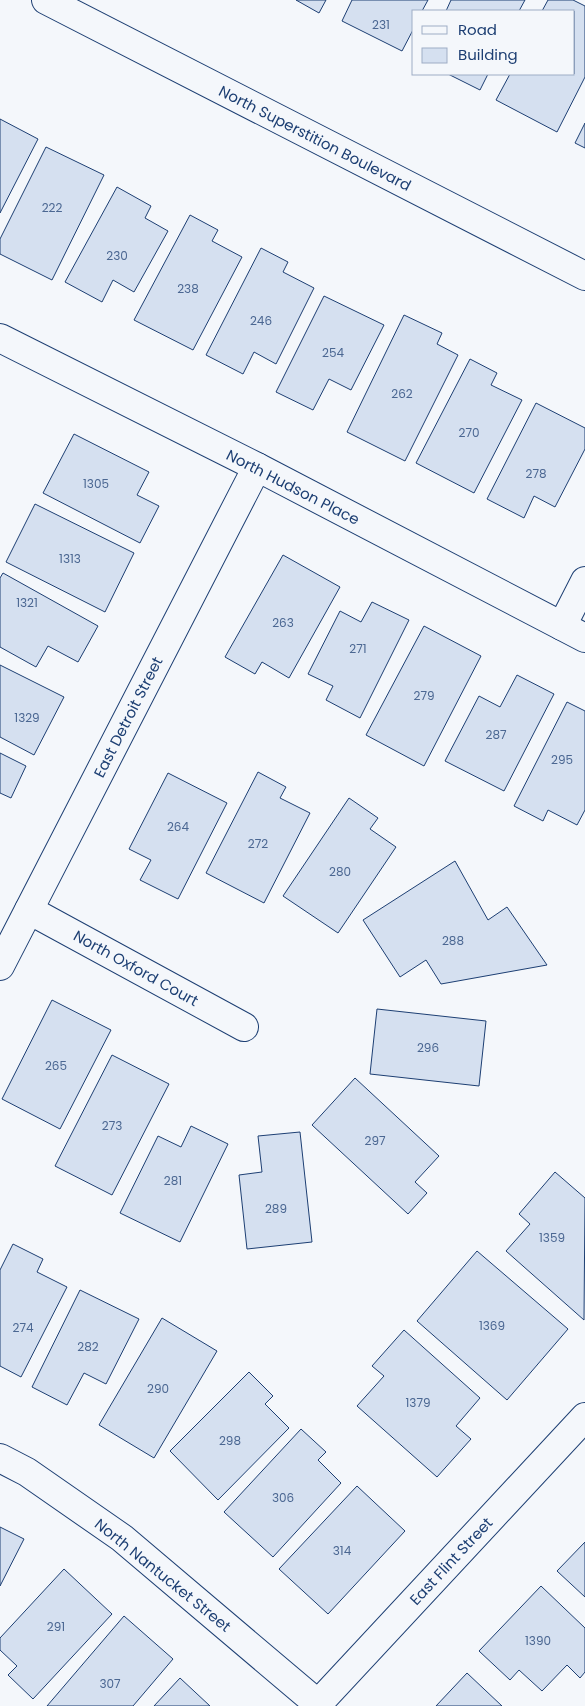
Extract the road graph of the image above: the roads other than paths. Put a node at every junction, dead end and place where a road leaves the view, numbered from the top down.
1 (46, 0) edge
2 (585, 276) edge
3 (0, 338) edge
4 (257, 468) junction
5 (585, 581) edge
6 (573, 632) edge
7 (29, 910) junction
8 (0, 966) edge
9 (244, 1026) dead end
10 (585, 1417) edge
11 (0, 1458) edge
12 (317, 1705) edge

1 - 2 street, North Superstition Boulevard
3 - 4 street, North Hudson Place
4 - 6 street, North Hudson Place
4 - 7 street, East Detroit Street
5 - 6 street
7 - 8 street, East Detroit Street
7 - 9 street, North Oxford Court
10 - 12 street, East Flint Street
11 - 12 street, North Nantucket Street

